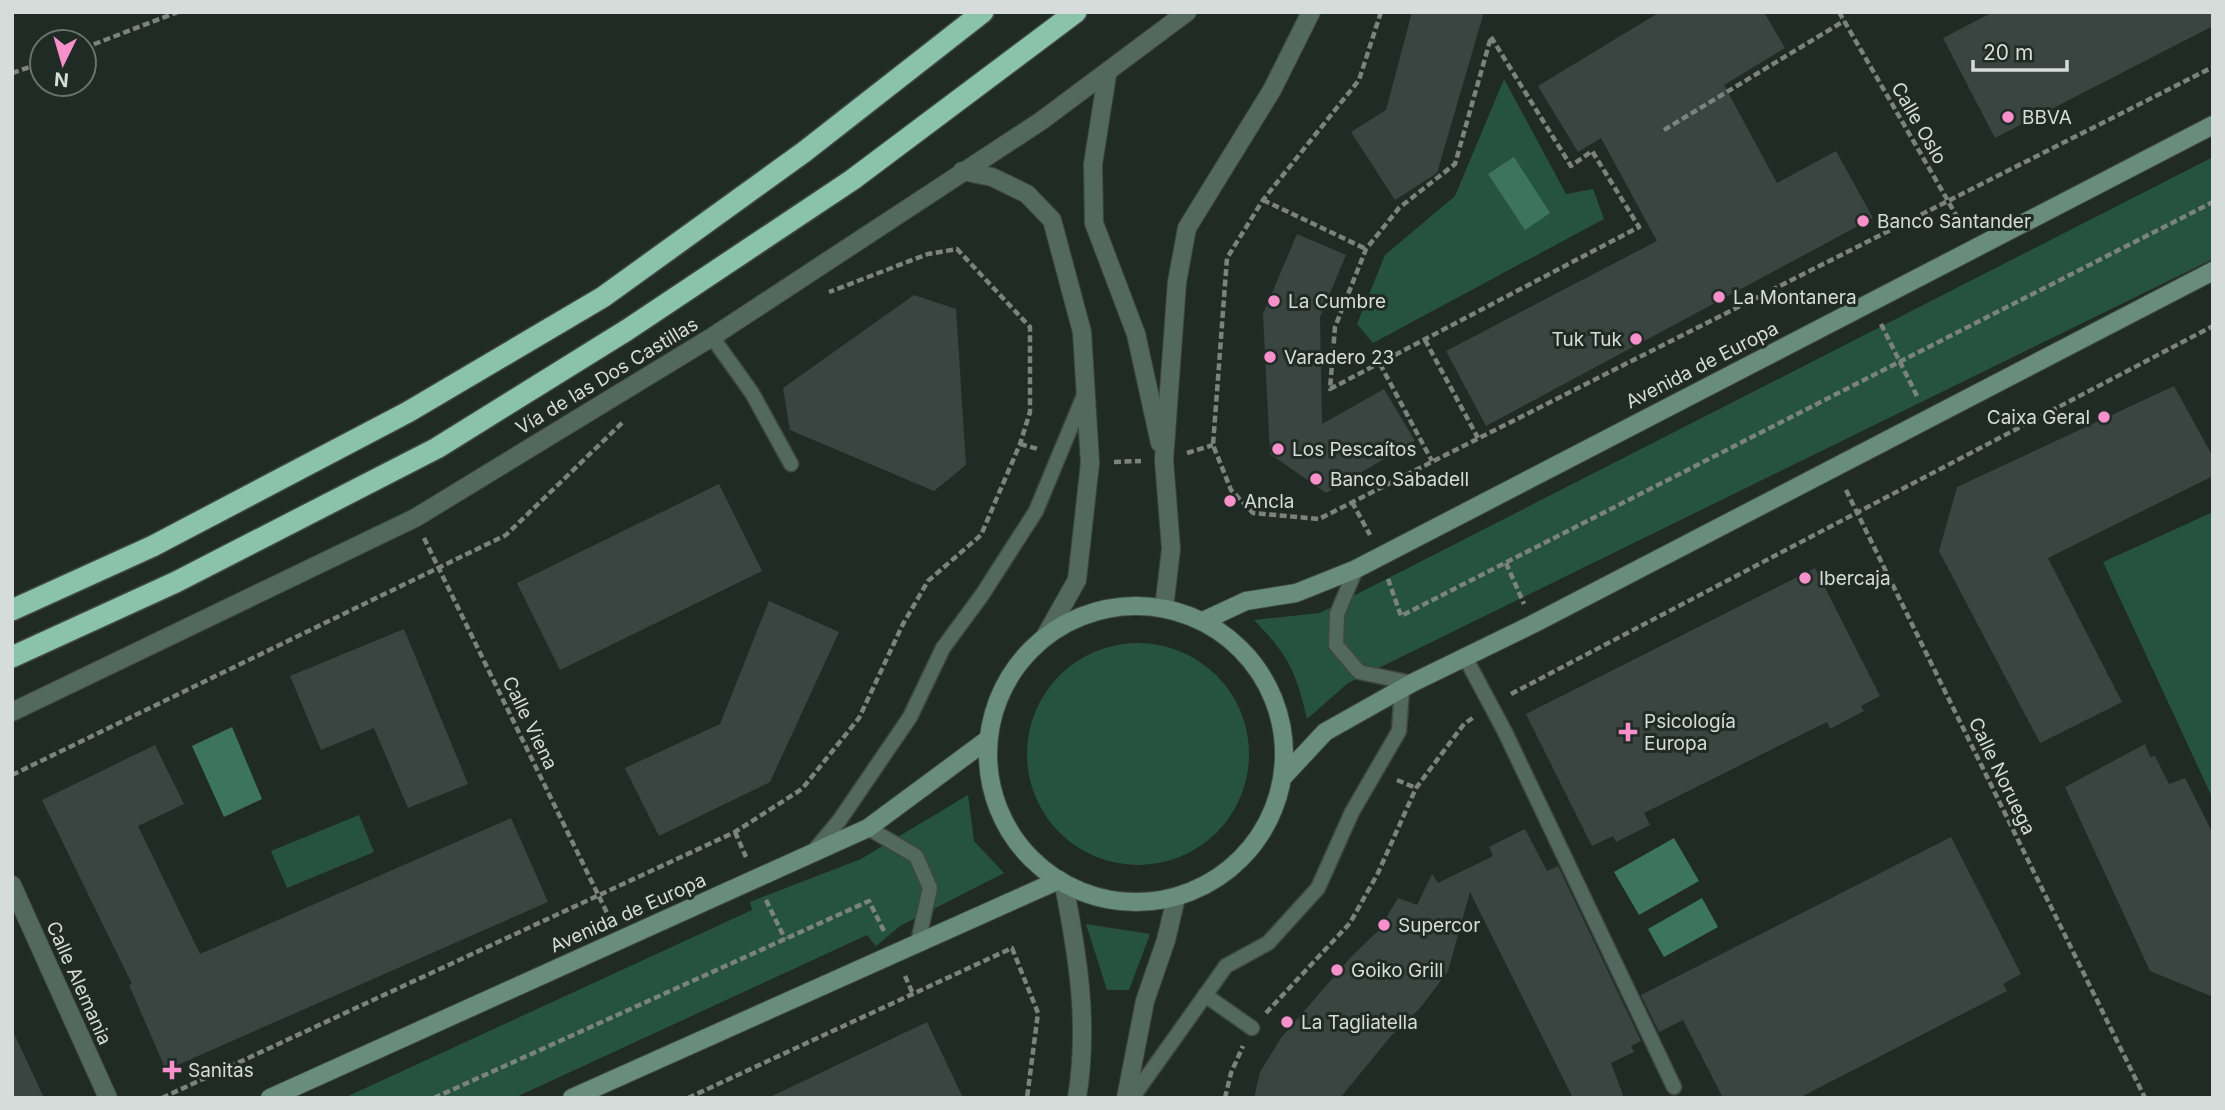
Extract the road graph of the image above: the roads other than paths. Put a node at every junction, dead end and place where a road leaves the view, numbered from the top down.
1 (983, 12) edge
2 (1076, 12) edge
3 (1187, 12) edge
4 (1311, 12) edge
5 (1107, 75) junction
6 (2213, 125) edge
7 (962, 171) junction
8 (2213, 271) edge
9 (712, 337) junction
10 (1088, 386) junction
11 (1164, 460) junction
12 (791, 464) dead end
13 (1356, 569) junction
14 (1164, 608) junction
15 (12, 610) edge
16 (1203, 621) junction
17 (1046, 635) junction
18 (12, 657) edge
19 (1465, 657) junction
20 (1407, 685) junction
21 (12, 712) edge
22 (987, 740) junction
23 (1284, 776) junction
24 (869, 828) junction
25 (813, 852) junction
26 (1062, 883) junction
27 (12, 884) edge
28 (1176, 898) junction
29 (918, 942) junction
30 (1205, 995) junction
31 (1252, 1028) road end
32 (1674, 1087) dead end
33 (578, 1096) edge
34 (108, 1098) edge
35 (270, 1098) edge
36 (1077, 1098) edge
37 (1126, 1098) edge
38 (1132, 1098) edge

1 - 15 highway
2 - 18 highway
3 - 5 street, Vía de las Dos Castillas
4 - 11 street
5 - 7 street, Vía de las Dos Castillas
5 - 11 street
6 - 13 street, Avenida de Europa
7 - 9 street, Vía de las Dos Castillas
7 - 10 street
8 - 19 street
9 - 12 lane
9 - 21 street, Vía de las Dos Castillas
10 - 17 street
10 - 25 lane
11 - 14 street
13 - 16 street, Avenida de Europa
13 - 20 lane
14 - 16 street
14 - 17 street
16 - 23 street
17 - 22 street
19 - 20 street
19 - 32 lane
20 - 23 street
20 - 30 lane
22 - 24 street, Avenida de Europa
22 - 26 street
23 - 28 street
24 - 25 street, Avenida de Europa
24 - 29 lane
25 - 35 street, Avenida de Europa
26 - 28 street
26 - 29 street
26 - 36 street
27 - 34 street, Calle Alemania
28 - 37 street
29 - 33 street
30 - 31 lane
30 - 38 lane

